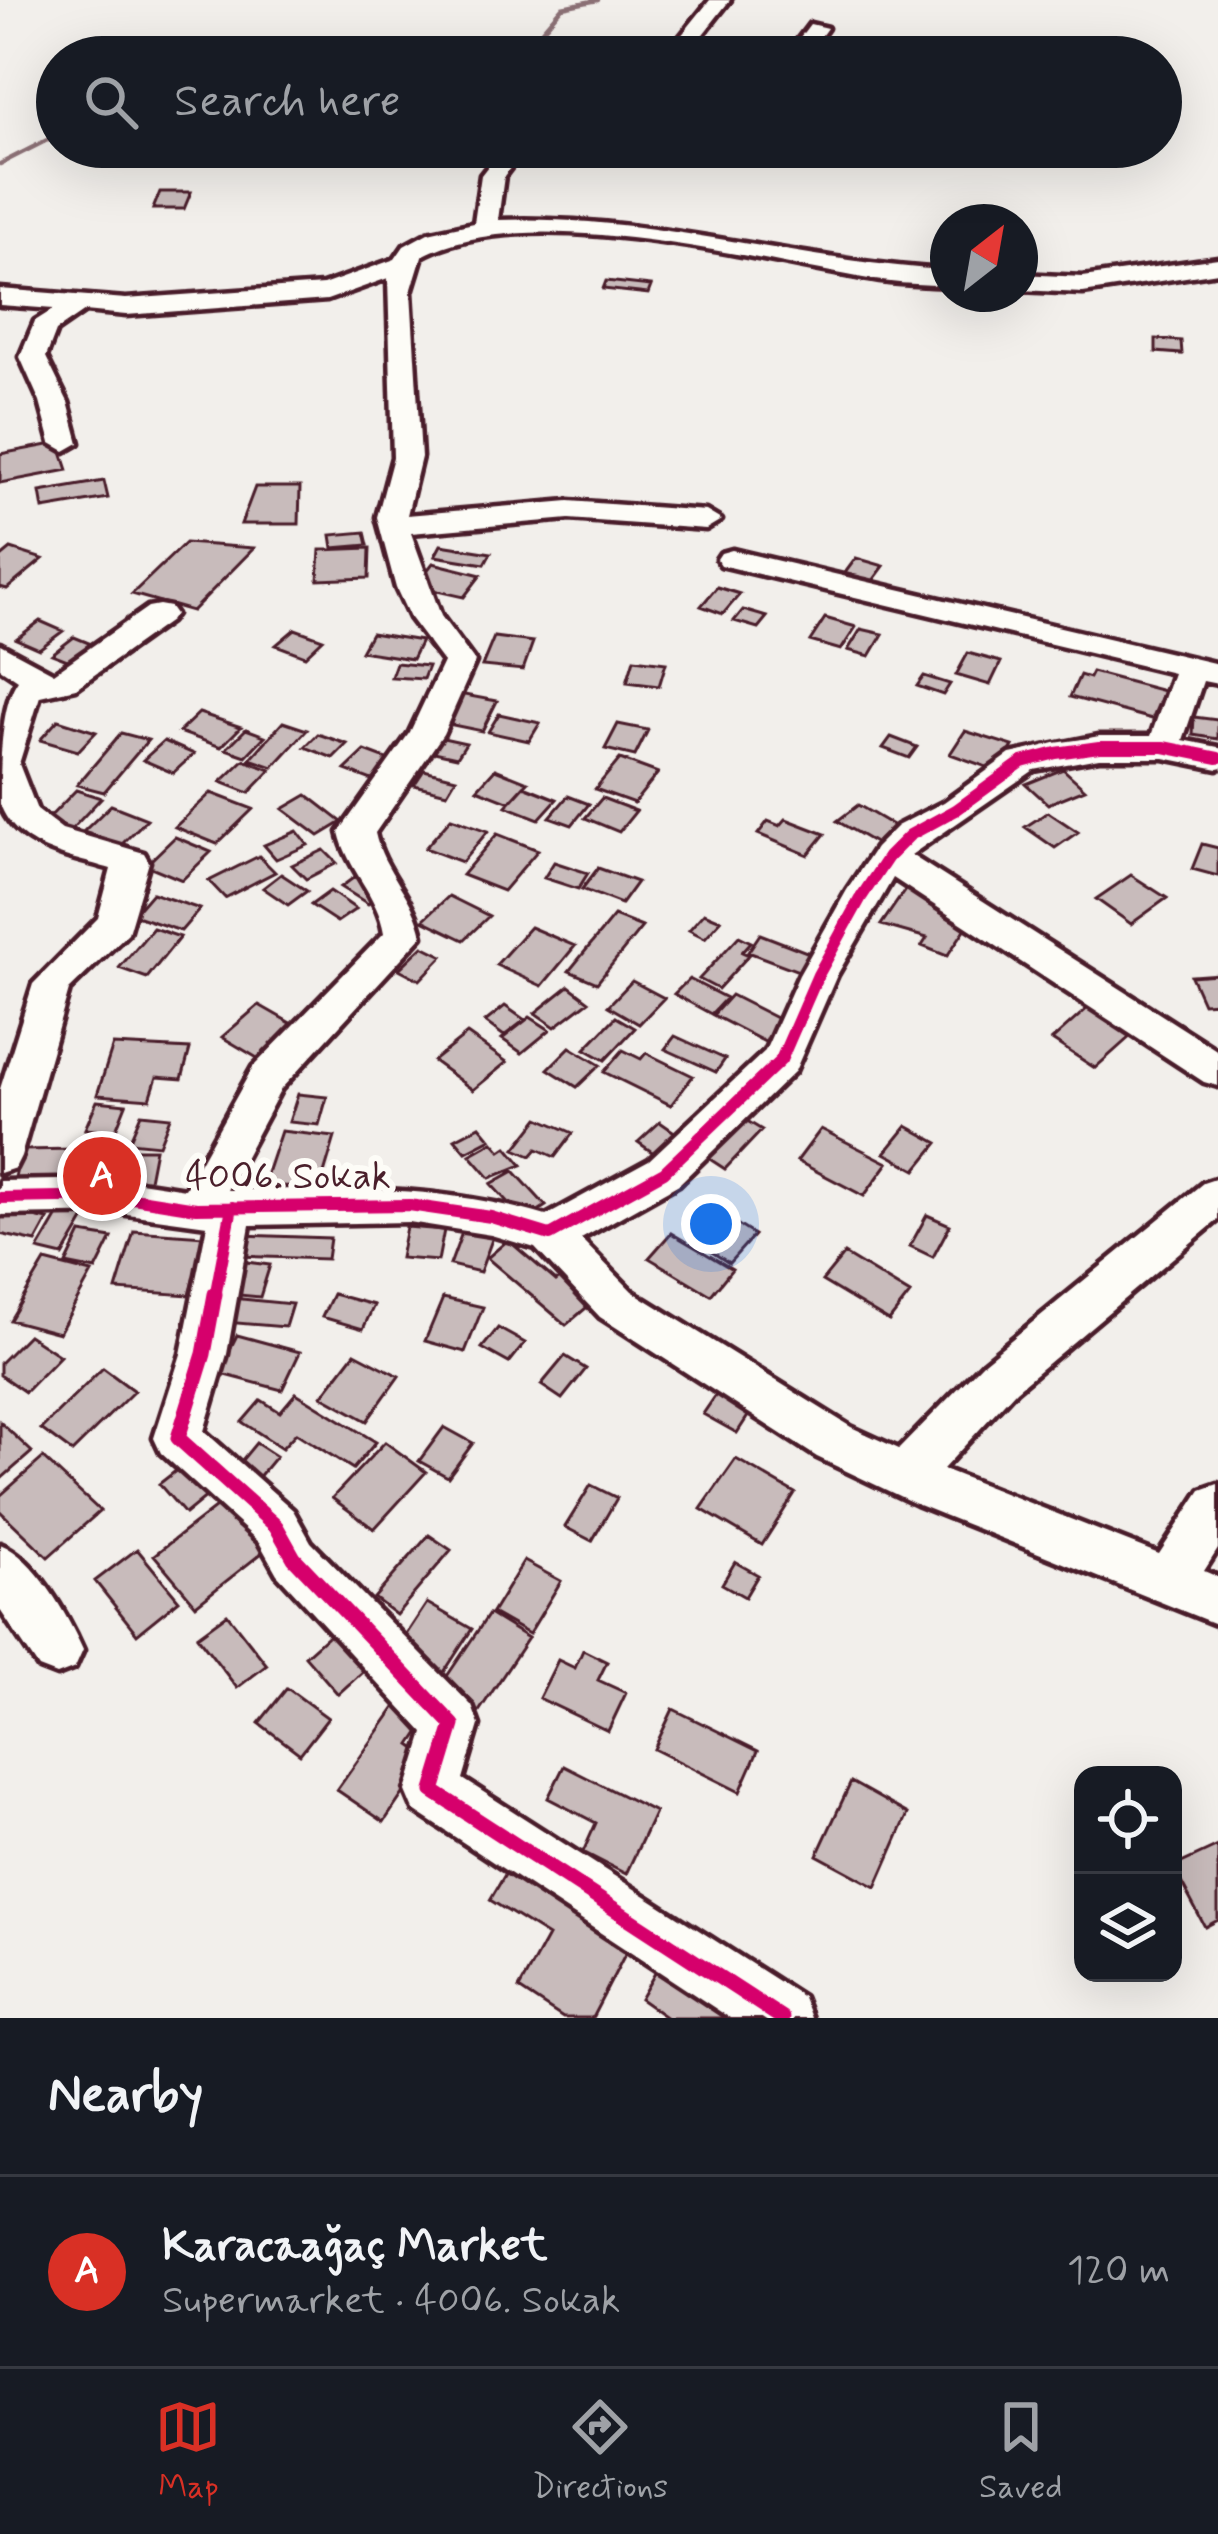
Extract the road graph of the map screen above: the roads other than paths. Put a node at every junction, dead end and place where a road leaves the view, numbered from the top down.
1 (720, 0) edge
2 (817, 28) dead end
3 (691, 36) edge
4 (811, 36) edge
5 (498, 168) edge
6 (485, 228) junction
7 (404, 264) junction
8 (1218, 265) edge
9 (930, 277) edge
10 (1038, 283) edge
11 (0, 297) edge
12 (81, 303) junction
13 (65, 443) dead end
14 (706, 520) dead end
15 (394, 525) junction
16 (732, 559) dead end
17 (159, 614) dead end
18 (0, 654) edge
19 (1204, 672) edge
20 (48, 684) junction
21 (1165, 747) junction
22 (1218, 758) edge
23 (889, 857) junction
24 (1218, 1071) edge
25 (0, 1156) edge
26 (1218, 1195) edge
27 (0, 1198) edge
28 (214, 1208) junction
29 (550, 1235) junction
30 (906, 1475) junction
31 (1218, 1506) edge
32 (0, 1567) edge
33 (1171, 1579) junction
34 (1218, 1601) edge
35 (57, 1650) dead end
36 (782, 2018) edge

1 - 3 street
2 - 4 street
5 - 6 street
6 - 7 street
6 - 9 street
7 - 12 street
7 - 15 street
8 - 10 street
11 - 12 street
12 - 13 street
14 - 15 street
15 - 28 street
16 - 19 street
17 - 20 street
18 - 20 street
19 - 21 street
20 - 25 street
21 - 22 street
21 - 23 street
23 - 24 street
23 - 29 street
26 - 30 street
27 - 28 street, 4006. Sokak
28 - 29 street, 4006. Sokak
28 - 36 street
29 - 30 street
30 - 33 street
31 - 33 street
32 - 35 street
33 - 34 street

